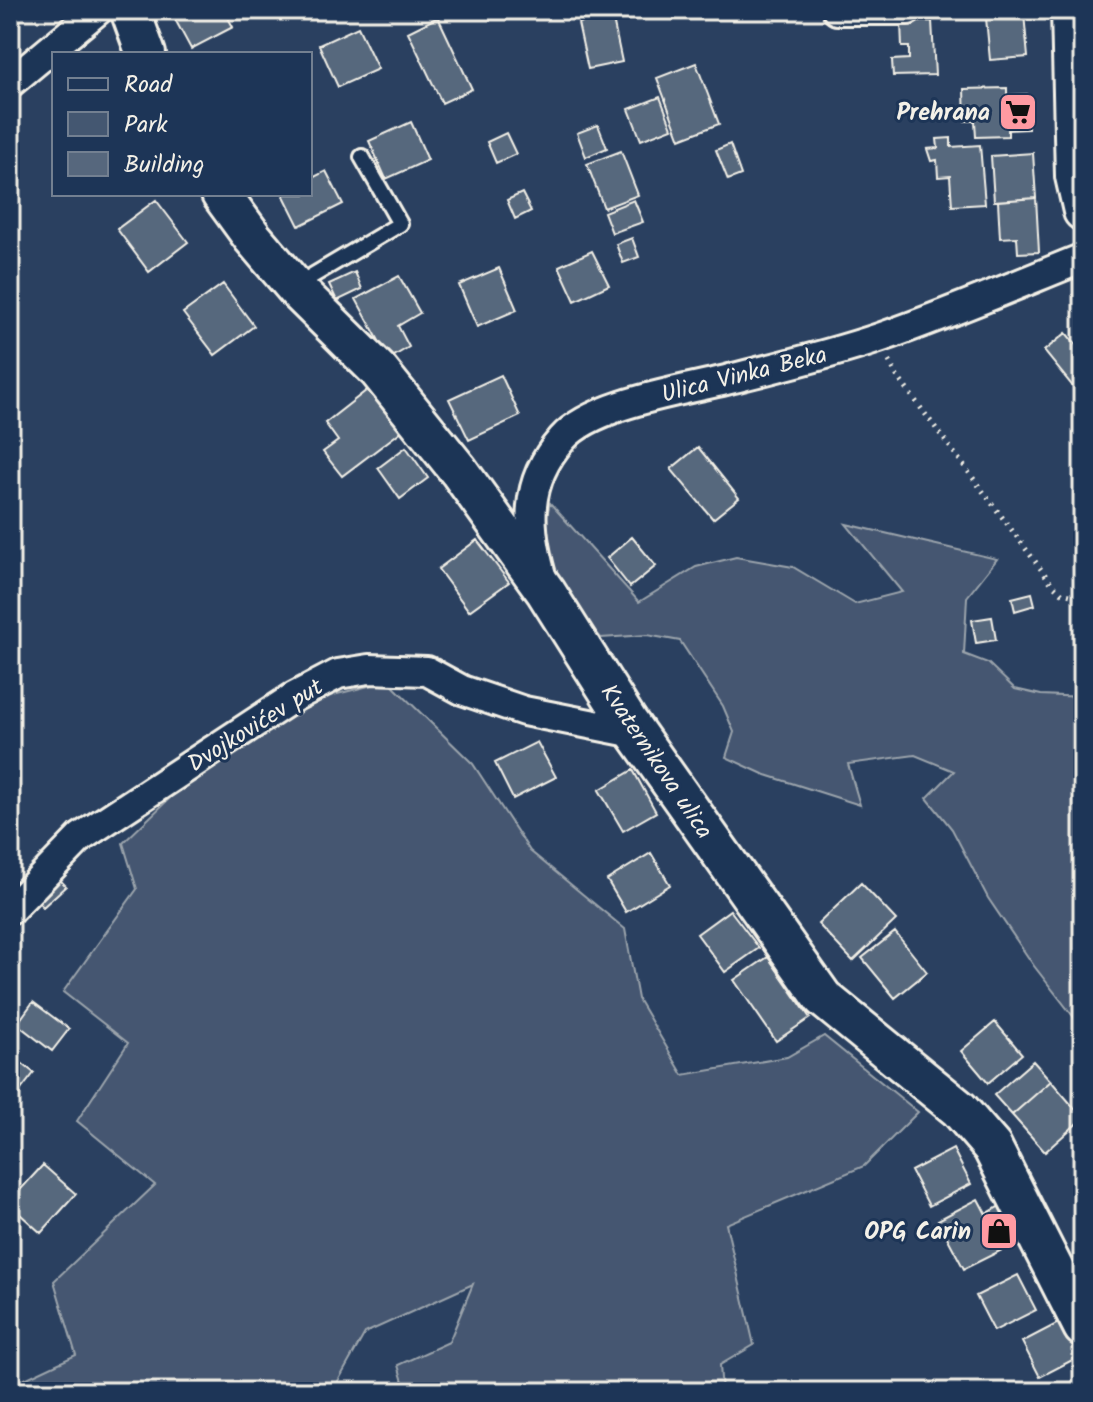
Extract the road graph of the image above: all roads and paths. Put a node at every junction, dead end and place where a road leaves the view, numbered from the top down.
1 (98, 10) edge
2 (130, 10) edge
3 (837, 10) edge
4 (908, 10) edge
5 (1071, 10) edge
6 (145, 52) edge
7 (10, 83) edge
8 (362, 157) dead end
9 (222, 196) edge
10 (1083, 211) edge
11 (1083, 258) edge
12 (294, 286) junction
13 (877, 339) junction
14 (546, 592) junction
15 (1083, 598) edge
16 (635, 733) junction
17 (10, 910) edge
18 (1083, 1327) edge

1 - 7 street
2 - 6 street
3 - 4 street
5 - 10 street
8 - 12 lane
9 - 12 street, Kvaternikova ulica
11 - 13 street, Ulica Vinka Beka
12 - 14 street, Kvaternikova ulica
13 - 14 street, Ulica Vinka Beka
13 - 15 path
14 - 16 street, Kvaternikova ulica
16 - 17 street, Dvojkovićev put
16 - 18 street, Kvaternikova ulica

